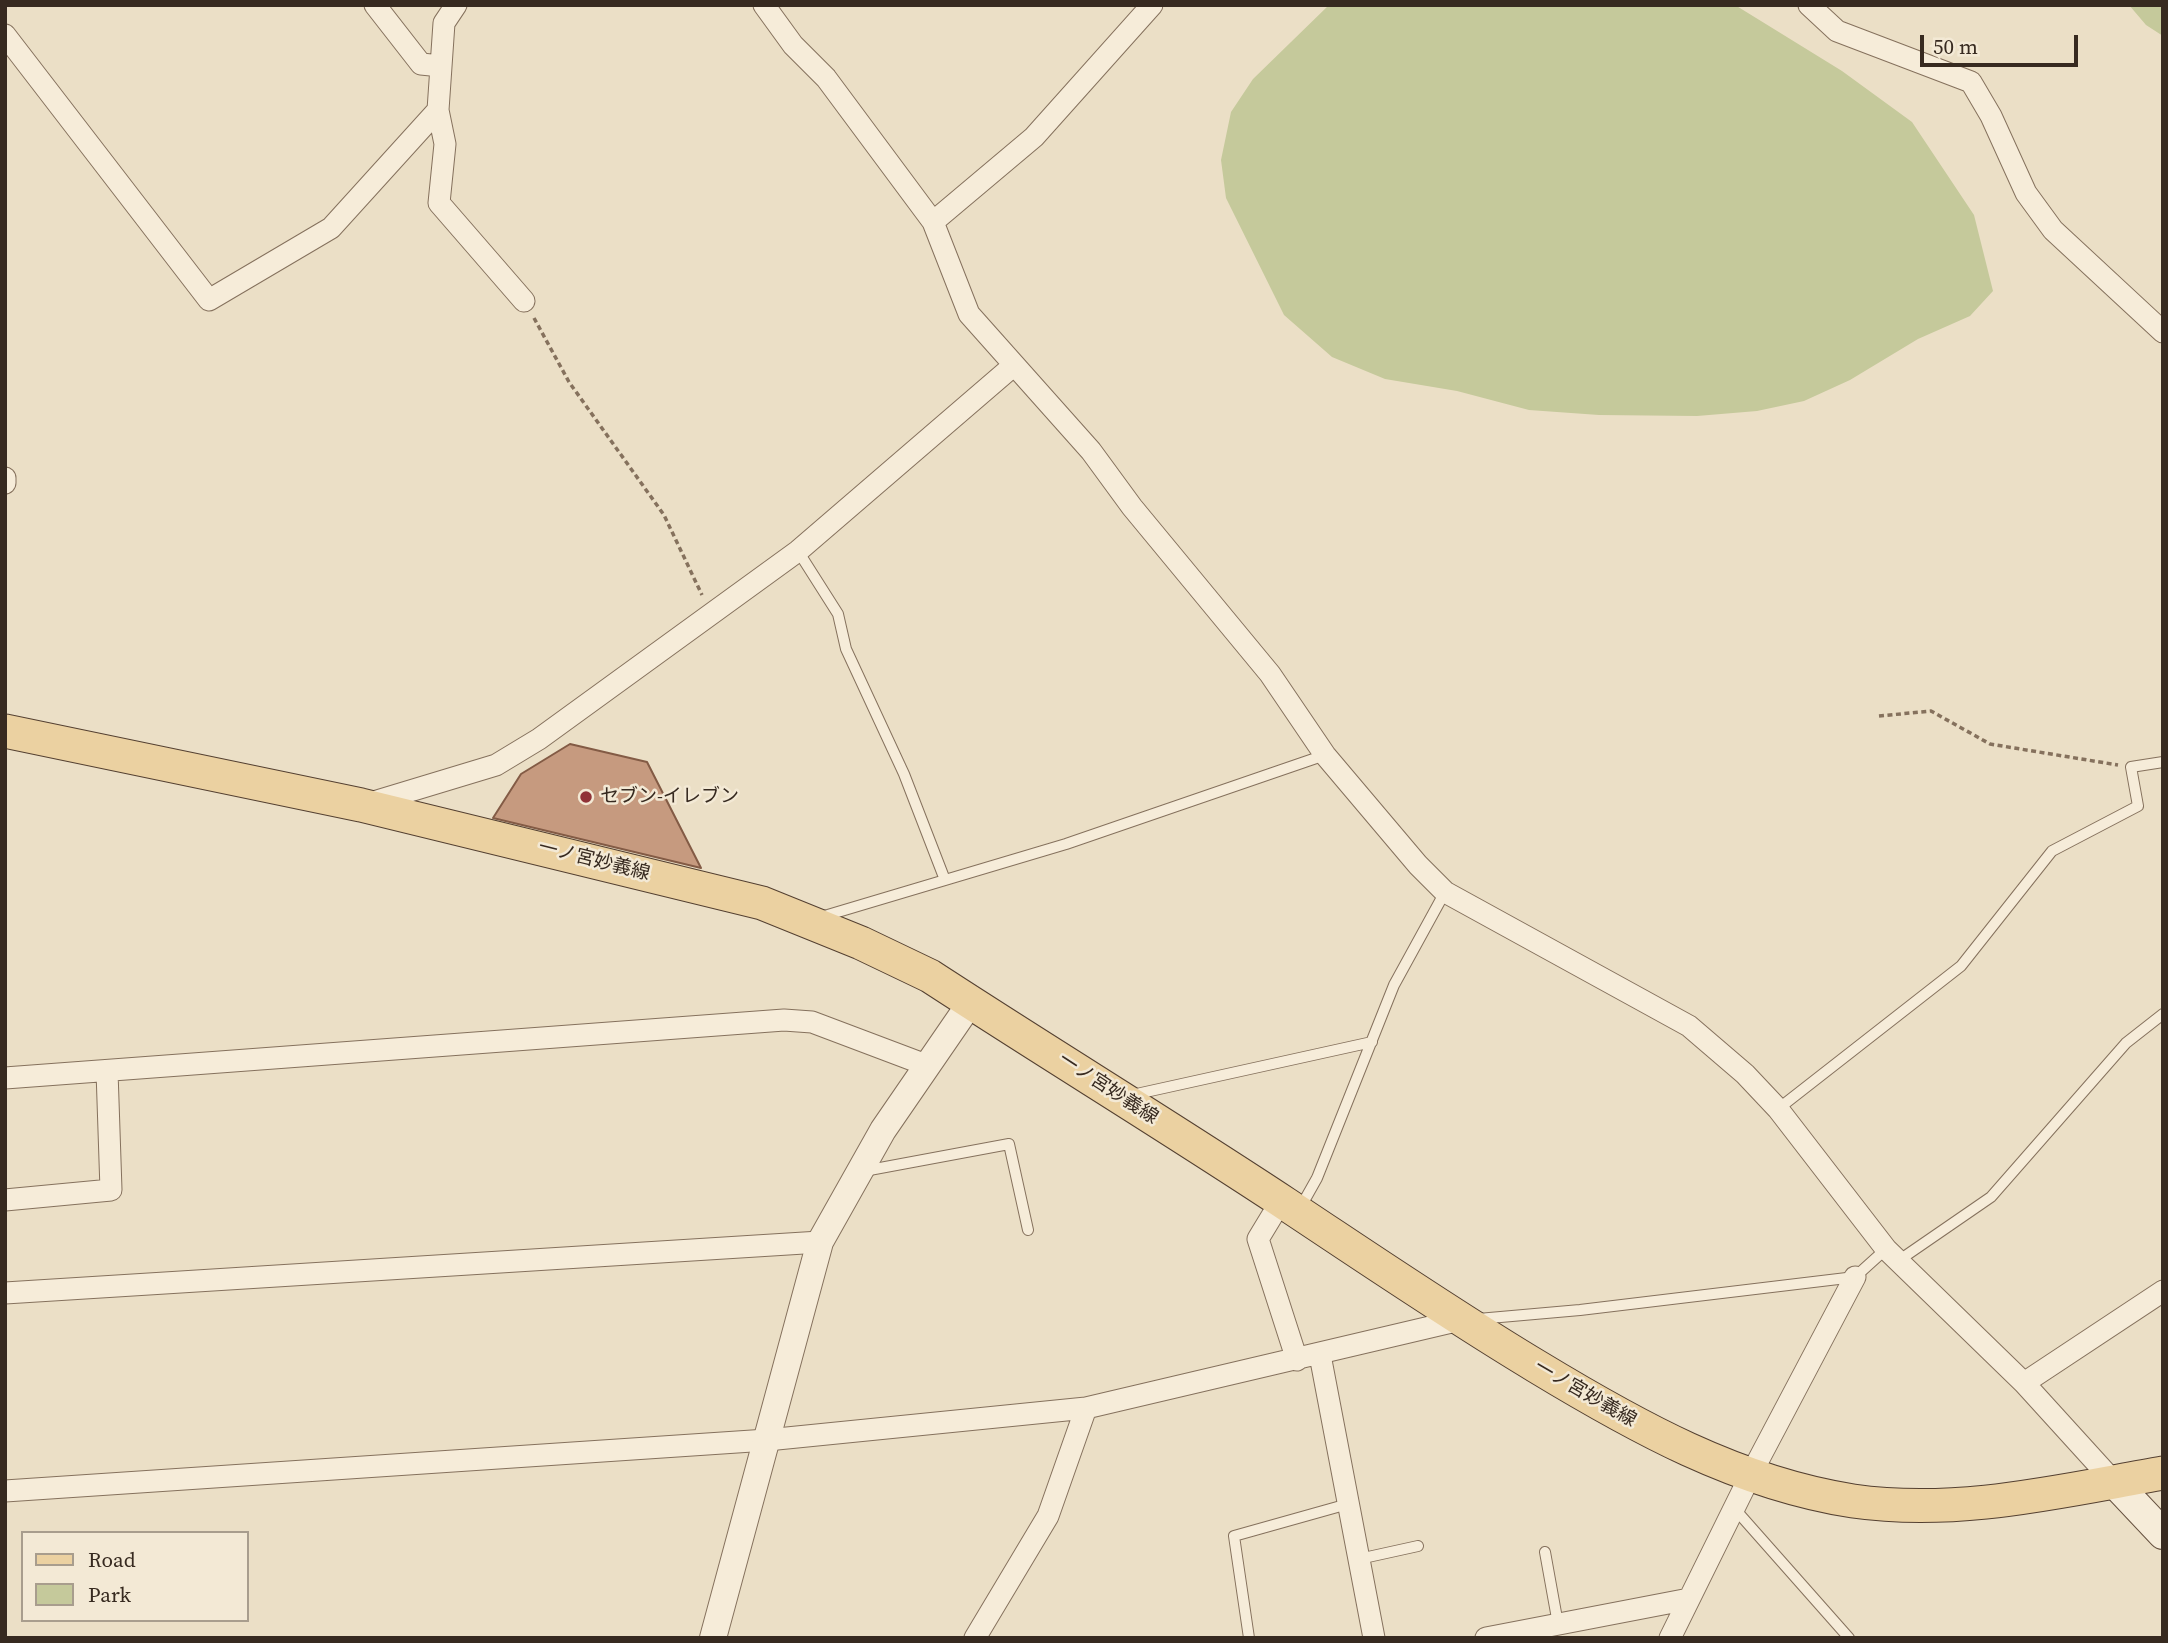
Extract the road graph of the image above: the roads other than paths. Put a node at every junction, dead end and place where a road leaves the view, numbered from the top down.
1 (375, 5) edge
2 (456, 5) edge
3 (764, 5) edge
4 (1152, 5) edge
5 (1809, 5) edge
6 (5, 35) edge
7 (441, 66) junction
8 (438, 110) junction
9 (933, 222) junction
10 (524, 301) road end
11 (2163, 332) edge
12 (1013, 366) junction
13 (798, 551) junction
14 (5, 731) edge
15 (1325, 755) junction
16 (2163, 762) edge
17 (361, 805) junction
18 (945, 880) junction
19 (1445, 892) junction
20 (808, 921) junction
21 (971, 1002) junction
22 (2163, 1014) edge
23 (1372, 1042) junction
24 (926, 1065) junction
25 (107, 1071) junction
26 (5, 1078) edge
27 (1122, 1097) junction
28 (1778, 1109) junction
29 (862, 1171) junction
30 (5, 1200) edge
31 (1289, 1207) junction
32 (1028, 1230) dead end
33 (820, 1242) junction
34 (1892, 1255) junction
35 (1855, 1277) junction
36 (2163, 1291) edge
37 (5, 1293) edge
38 (1460, 1320) junction
39 (1320, 1355) junction
40 (1297, 1360) junction
41 (2024, 1383) junction
42 (1086, 1408) junction
43 (767, 1440) junction
44 (2163, 1473) edge
45 (1751, 1474) junction
46 (2114, 1482) junction
47 (5, 1491) edge
48 (1348, 1504) junction
49 (1734, 1508) junction
50 (2163, 1534) edge
51 (1418, 1546) dead end
52 (1545, 1552) dead end
53 (1359, 1559) junction
54 (1689, 1599) junction
55 (1558, 1624) junction
56 (713, 1638) edge
57 (975, 1638) edge
58 (1250, 1638) edge
59 (1374, 1638) edge
60 (1486, 1638) edge
61 (1670, 1638) edge
62 (1849, 1638) edge

1 - 7 street
2 - 7 street
3 - 9 street
4 - 9 street
5 - 11 street
6 - 8 street
7 - 8 street
8 - 10 street
9 - 12 street
12 - 13 street
12 - 15 street
13 - 17 street
13 - 18 lane
14 - 17 main road, 一ノ宮妙義線
15 - 18 lane
15 - 19 street
16 - 28 lane
17 - 20 main road, 一ノ宮妙義線
18 - 20 lane
19 - 23 lane
19 - 28 street
20 - 21 main road, 一ノ宮妙義線
21 - 24 street
21 - 27 main road, 一ノ宮妙義線
22 - 34 lane
23 - 27 lane
23 - 31 lane
24 - 25 street
24 - 29 street
25 - 26 street
25 - 30 street
27 - 31 main road, 一ノ宮妙義線
28 - 34 street
29 - 32 lane
29 - 33 street
31 - 38 main road, 一ノ宮妙義線
31 - 40 street
33 - 37 street
33 - 43 street
34 - 35 lane
34 - 41 street
35 - 38 lane
35 - 45 street
36 - 41 street
38 - 39 street
38 - 45 main road, 一ノ宮妙義線
39 - 40 street
39 - 48 street
40 - 42 street
41 - 46 street
42 - 43 street
42 - 57 street
43 - 47 street
43 - 56 street
44 - 46 main road, 一ノ宮妙義線
45 - 46 main road, 一ノ宮妙義線
45 - 49 street
46 - 50 main road
48 - 53 street
48 - 58 lane
49 - 54 street
49 - 62 lane
51 - 53 lane
52 - 55 lane
53 - 59 street
54 - 55 street
54 - 61 street
55 - 60 street

